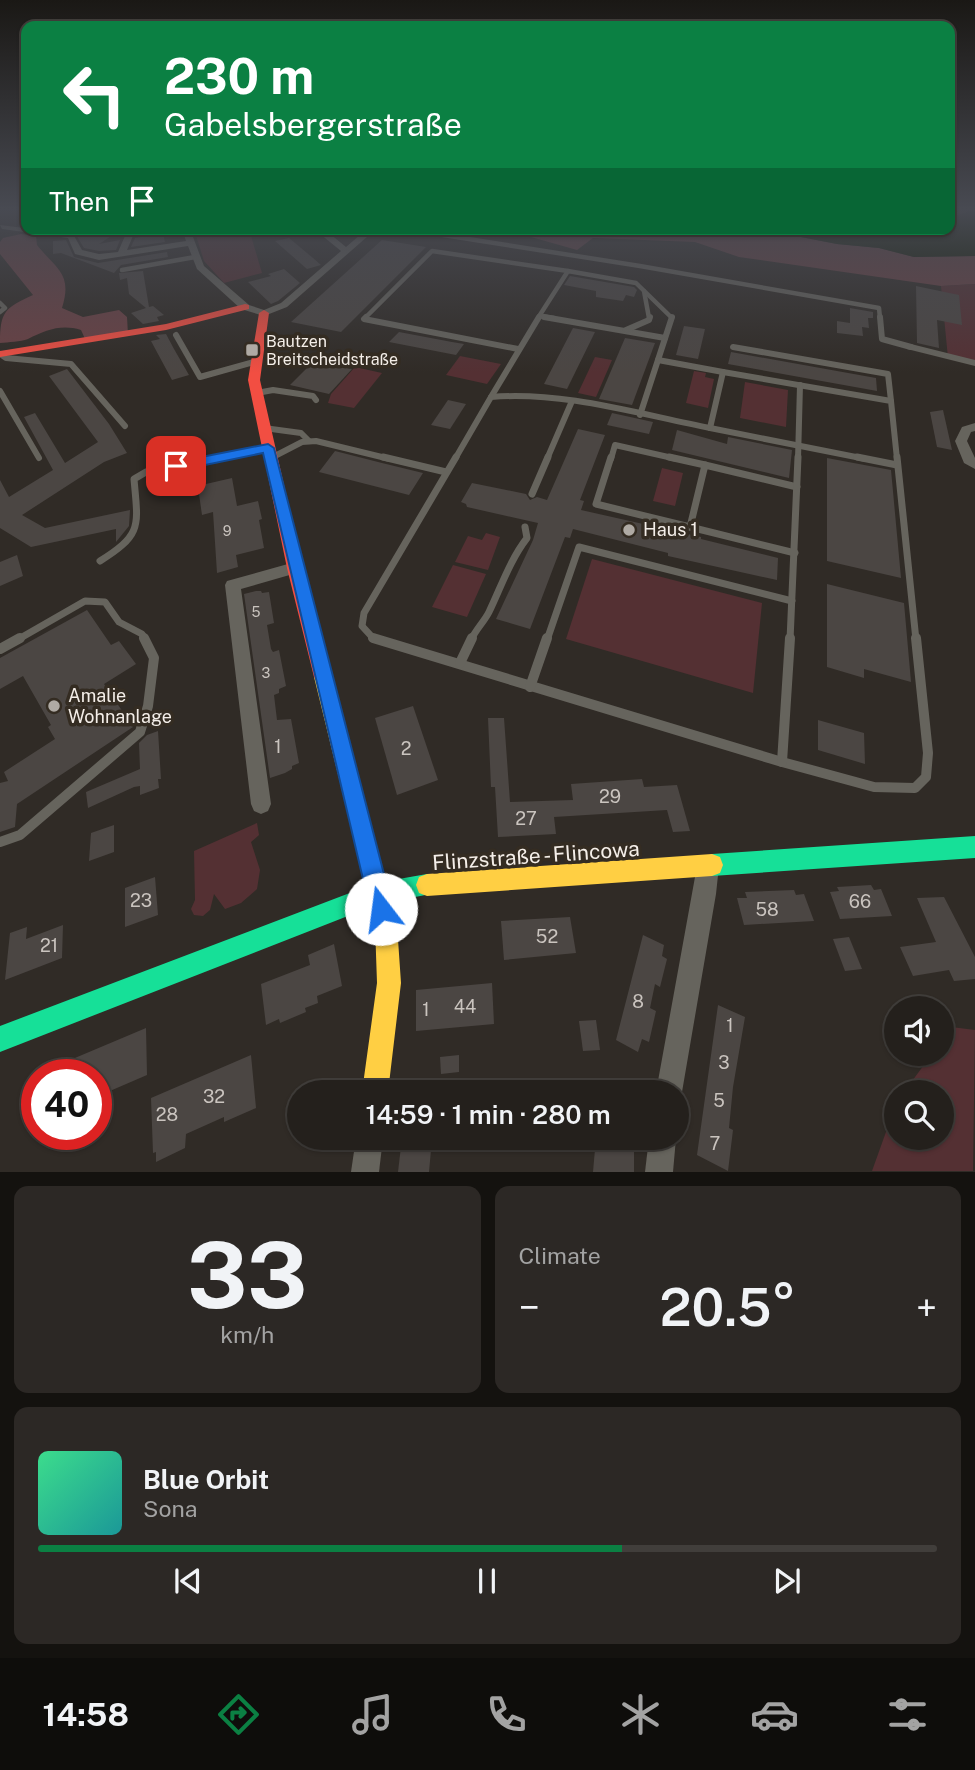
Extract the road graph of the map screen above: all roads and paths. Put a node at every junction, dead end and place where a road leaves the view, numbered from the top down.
1 (157, 264) edge
2 (198, 264) edge
3 (331, 264) edge
4 (419, 264) edge
5 (518, 264) edge
6 (625, 264) edge
7 (122, 270) dead end
8 (568, 271) junction
9 (644, 291) junction
10 (0, 303) edge
11 (245, 307) junction
12 (0, 312) edge
13 (264, 313) junction
14 (540, 316) junction
15 (622, 331) junction
16 (176, 335) dead end
17 (664, 338) junction
18 (733, 347) dead end
19 (911, 347) joint
20 (518, 349) junction
21 (0, 354) edge
22 (657, 360) junction
23 (257, 361) junction
24 (975, 363) edge
25 (723, 372) junction
26 (800, 385) junction
27 (0, 391) edge
28 (257, 393) junction
29 (491, 397) junction
30 (316, 400) dead end
31 (572, 401) junction
32 (891, 401) junction
33 (639, 415) junction
34 (125, 426) dead end
35 (975, 427) edge
36 (264, 428) junction
37 (710, 429) junction
38 (309, 441) junction
39 (798, 446) junction
40 (269, 453) junction
41 (38, 458) dead end
42 (705, 465) junction
43 (975, 465) edge
44 (176, 466) joint
45 (897, 466) junction
46 (446, 472) junction
47 (797, 487) junction
48 (532, 495) dead end
49 (526, 527) dead end
50 (690, 527) junction
51 (795, 553) junction
52 (100, 561) dead end
53 (295, 568) junction
54 (792, 601) junction
55 (0, 649) edge
56 (460, 663) junction
57 (530, 687) junction
58 (782, 762) junction
59 (261, 804) dead end
60 (0, 842) edge
61 (975, 847) edge
62 (708, 866) junction
63 (376, 894) junction
64 (0, 1039) edge
65 (377, 1080) edge
66 (671, 1080) edge
67 (368, 1150) edge
68 (662, 1150) edge
69 (365, 1171) edge
70 (659, 1171) edge

1 - 7 lane
2 - 11 street
3 - 13 street
4 - 20 lane
5 - 8 lane
6 - 19 lane
8 - 9 lane
8 - 14 lane
9 - 15 lane
9 - 17 lane
10 - 12 lane
11 - 13 street
11 - 21 street
13 - 23 street
14 - 15 lane
14 - 20 lane
15 - 17 lane
16 - 23 lane
17 - 22 lane
18 - 32 lane
19 - 24 street
20 - 29 lane
21 - 34 lane
22 - 25 lane
22 - 33 lane
23 - 28 street
25 - 26 lane
25 - 37 lane
26 - 32 lane
26 - 39 lane
27 - 41 lane
28 - 30 lane
28 - 36 street
29 - 31 lane
29 - 46 lane
31 - 33 lane
31 - 48 lane
32 - 45 lane
33 - 37 lane
35 - 43 street
36 - 38 lane
36 - 40 street
37 - 39 lane
38 - 40 lane
38 - 46 lane
39 - 45 lane
39 - 47 lane
40 - 44 street
40 - 53 street
42 - 47 lane
42 - 50 lane
42 - 50 lane
44 - 52 lane
45 - 58 lane
46 - 56 lane
47 - 51 lane
49 - 56 lane
50 - 51 lane
51 - 54 lane
53 - 59 street
53 - 63 street
54 - 57 lane
54 - 58 lane
55 - 60 lane
56 - 57 lane
57 - 58 lane
61 - 62 street, Flinzstraße - Flincowa
62 - 63 street, Flinzstraße - Flincowa
62 - 66 street
63 - 64 street, Flinzstraße - Flincowa
63 - 65 street
67 - 69 street
68 - 70 street

